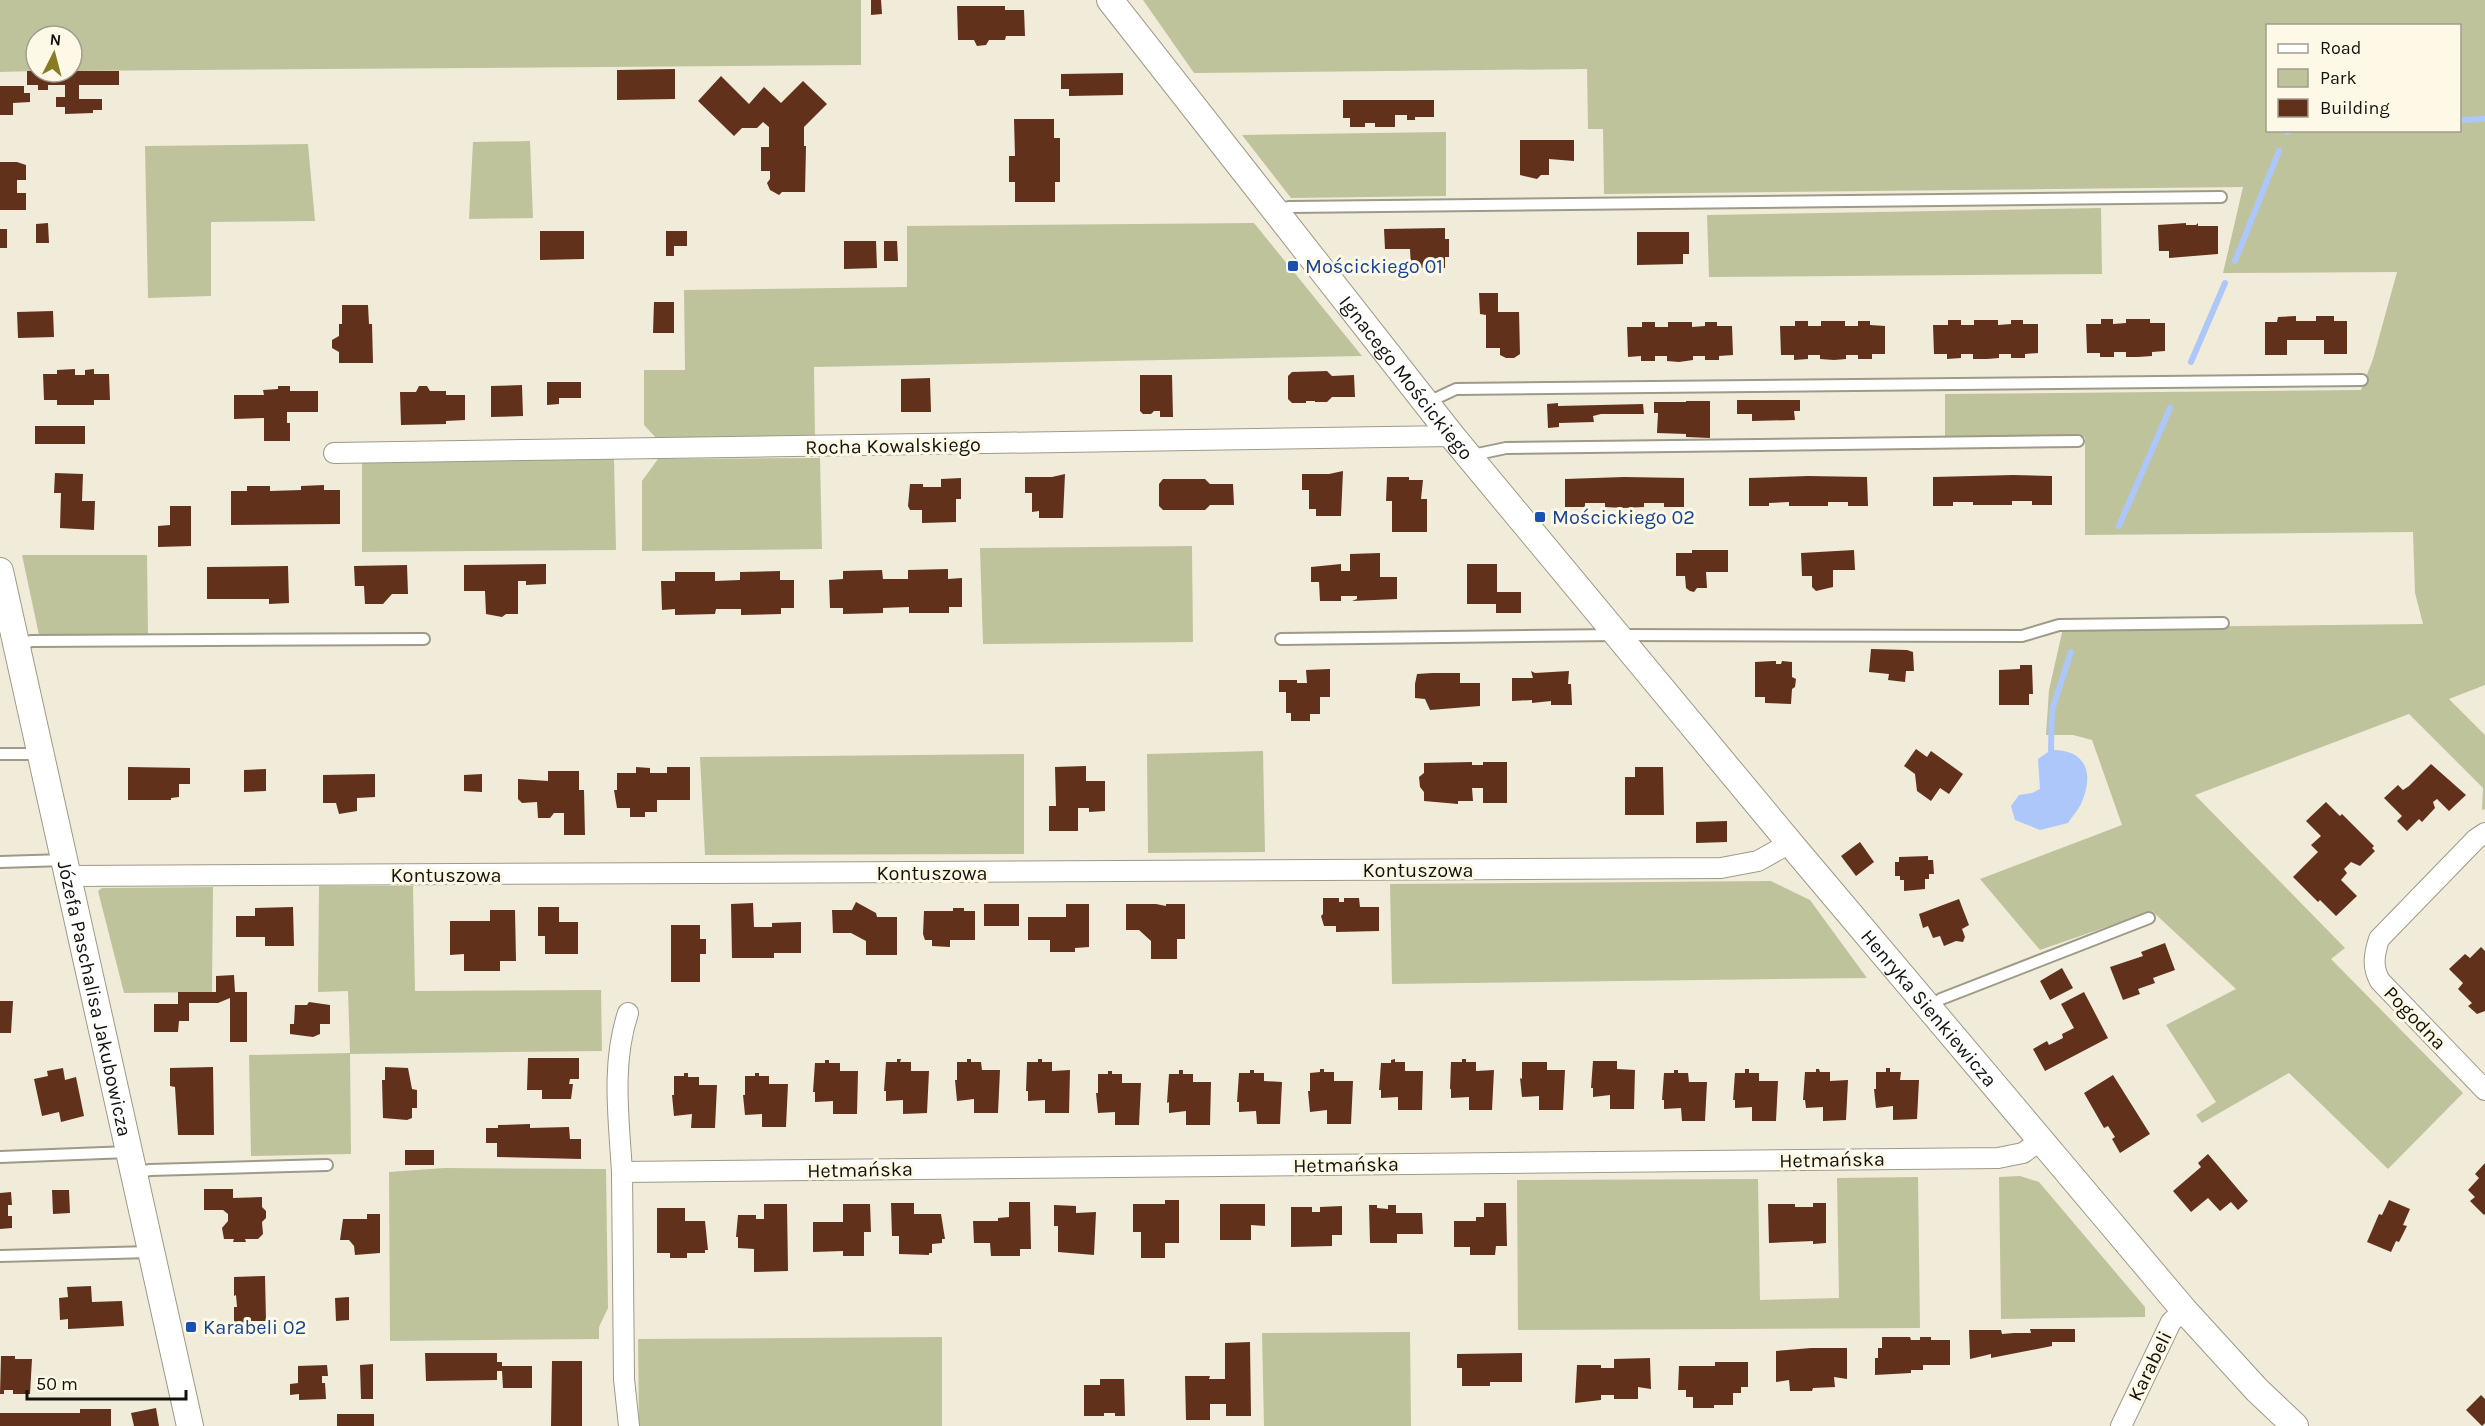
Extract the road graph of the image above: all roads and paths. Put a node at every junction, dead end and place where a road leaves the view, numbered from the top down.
1 (1110, 0) edge
2 (2221, 197) dead end
3 (1275, 210) junction
4 (2362, 380) dead end
5 (1425, 403) junction
6 (2078, 441) dead end
7 (1460, 446) junction
8 (334, 453) dead end
9 (0, 571) edge
10 (1572, 582) joint
11 (2223, 623) dead end
12 (1616, 635) junction
13 (424, 639) dead end
14 (1281, 639) dead end
15 (15, 645) junction
16 (0, 754) edge
17 (40, 754) junction
18 (2485, 833) edge
19 (1790, 843) junction
20 (0, 862) edge
21 (67, 868) junction
22 (2149, 918) dead end
23 (1929, 1008) junction
24 (628, 1013) dead end
25 (2485, 1090) edge
26 (2041, 1140) junction
27 (0, 1156) edge
28 (131, 1163) junction
29 (327, 1165) dead end
30 (622, 1172) junction
31 (151, 1252) junction
32 (0, 1256) edge
33 (2184, 1310) junction
34 (190, 1426) edge
35 (629, 1426) edge
36 (2121, 1426) edge
37 (2295, 1426) edge

1 - 3 street, Ignacego Mościckiego
2 - 3 lane
3 - 5 street, Ignacego Mościckiego
4 - 5 lane
5 - 7 street, Ignacego Mościckiego
6 - 7 lane
7 - 8 street, Rocha Kowalskiego
7 - 10 street, Ignacego Mościckiego
9 - 15 street, Józefa Paschalisa Jakubowicza
10 - 12 street, Henryka Sienkiewicza
11 - 12 lane
12 - 14 lane
12 - 19 street, Henryka Sienkiewicza
13 - 15 lane
15 - 17 street, Józefa Paschalisa Jakubowicza
16 - 17 lane
17 - 21 street, Józefa Paschalisa Jakubowicza
18 - 25 street, Pogodna
19 - 21 street, Kontuszowa
19 - 23 street, Henryka Sienkiewicza
20 - 21 lane
21 - 28 street, Józefa Paschalisa Jakubowicza
22 - 23 lane
23 - 26 street, Henryka Sienkiewicza
24 - 30 street
26 - 30 street, Hetmańska
26 - 33 street, Henryka Sienkiewicza
27 - 28 lane
28 - 29 lane
28 - 31 street, Józefa Paschalisa Jakubowicza
30 - 35 street
31 - 32 lane
31 - 34 street, Józefa Paschalisa Jakubowicza
33 - 36 street, Karabeli
33 - 37 street, Henryka Sienkiewicza

